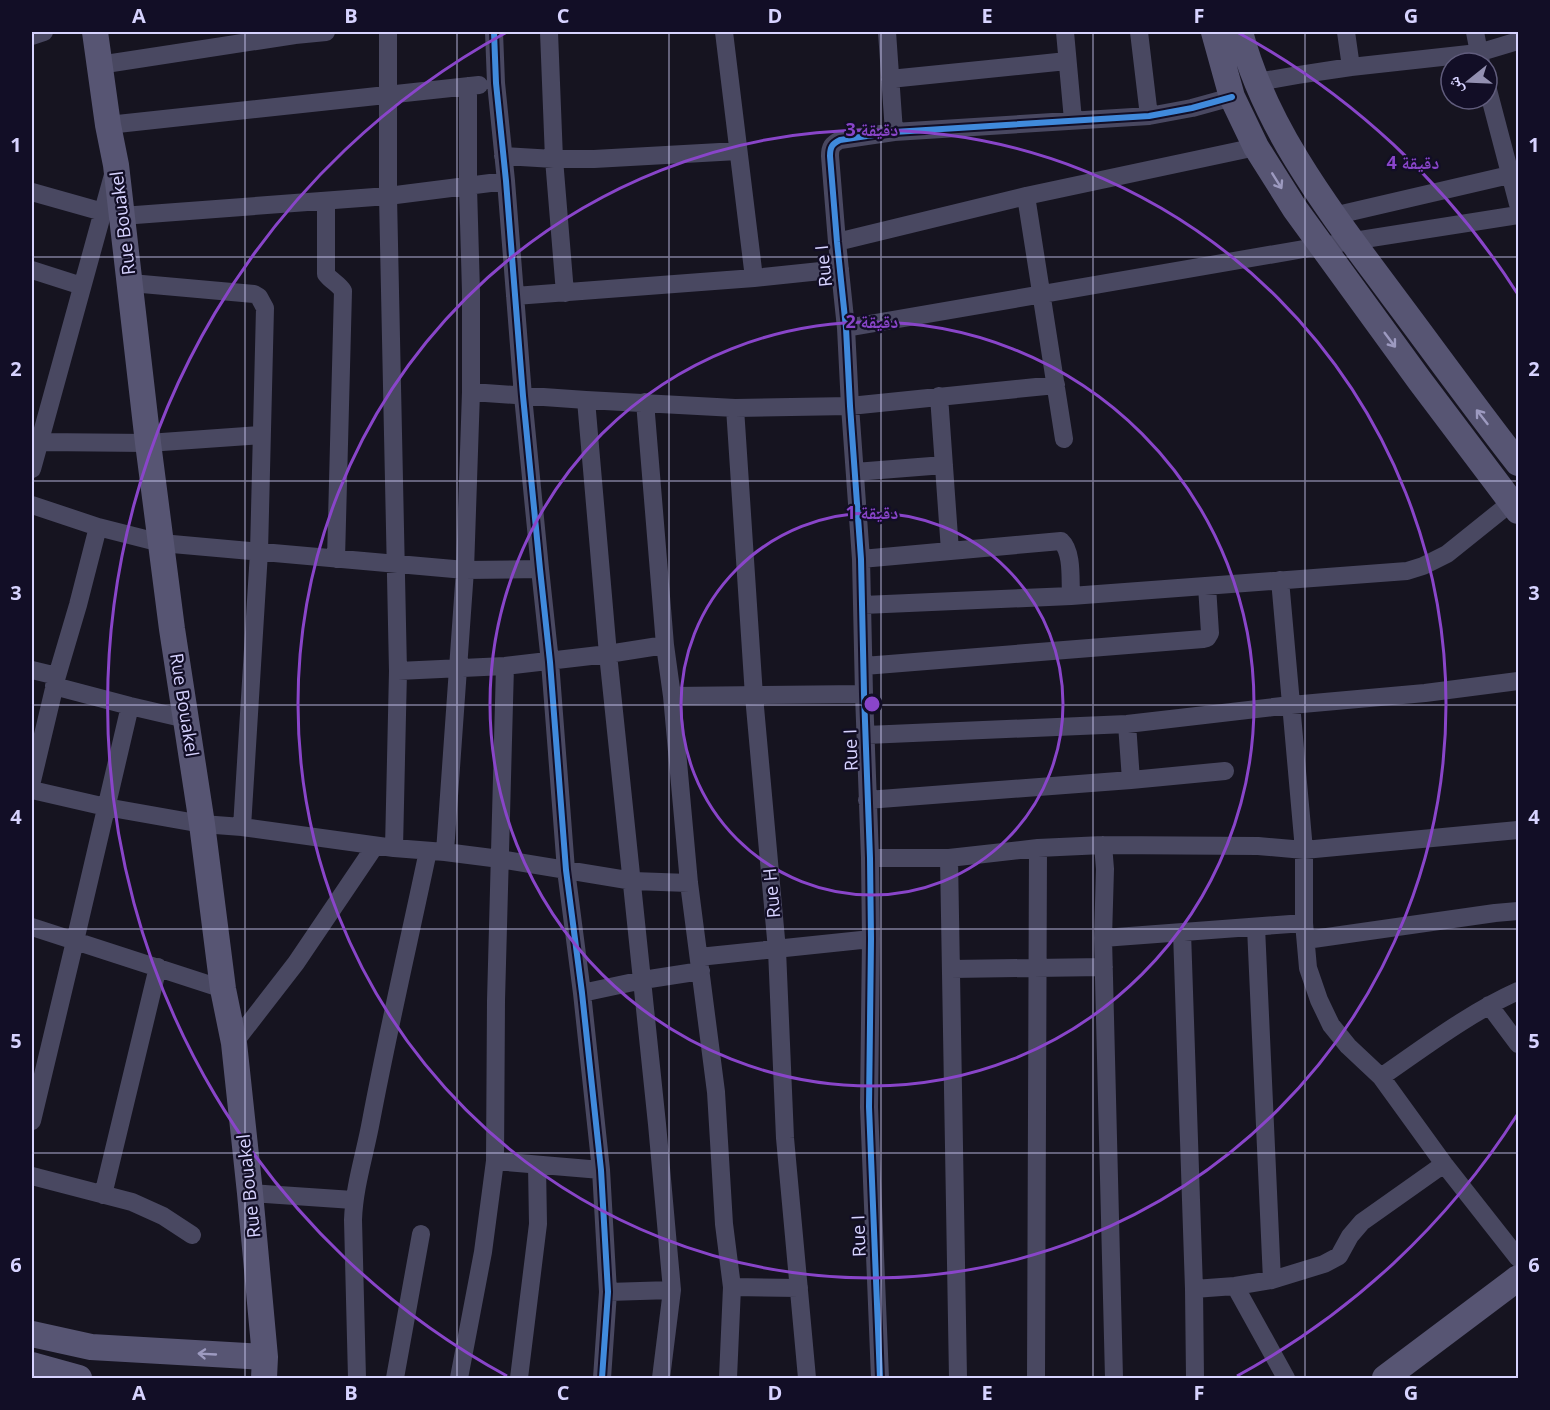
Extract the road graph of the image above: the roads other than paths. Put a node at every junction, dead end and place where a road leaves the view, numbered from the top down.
1 (44, 32) edge
2 (95, 32) edge
3 (326, 32) edge
4 (388, 32) edge
5 (494, 32) edge
6 (549, 32) edge
7 (724, 32) edge
8 (887, 32) edge
9 (1065, 32) edge
10 (1139, 32) edge
11 (1214, 32) edge
12 (1240, 32) edge
13 (1346, 32) edge
14 (1475, 32) edge
15 (32, 36) edge
16 (1518, 41) edge
17 (1479, 51) edge
18 (1496, 51) edge
19 (1439, 61) edge
20 (1067, 62) junction
21 (99, 65) junction
22 (1351, 68) junction
23 (890, 79) junction
24 (1257, 82) junction
25 (496, 83) junction
26 (468, 86) junction
27 (389, 95) junction
28 (1232, 98) junction
29 (1495, 111) edge
30 (1149, 116) junction
31 (1073, 120) junction
32 (108, 125) junction
33 (894, 132) junction
34 (1256, 147) junction
35 (738, 152) junction
36 (502, 156) junction
37 (554, 159) junction
38 (1515, 174) edge
39 (506, 181) junction
40 (468, 187) junction
41 (32, 192) edge
42 (388, 196) junction
43 (1026, 196) junction
44 (326, 201) junction
45 (1518, 204) edge
46 (112, 214) junction
47 (1518, 215) edge
48 (1333, 216) junction
49 (837, 242) junction
50 (1352, 242) junction
51 (1321, 246) junction
52 (840, 269) junction
53 (32, 270) edge
54 (754, 278) junction
55 (131, 283) junction
56 (82, 286) junction
57 (566, 292) junction
58 (1041, 295) junction
59 (515, 296) junction
60 (846, 328) junction
61 (1056, 385) junction
62 (471, 392) junction
63 (523, 396) junction
64 (939, 396) junction
65 (586, 400) junction
66 (645, 402) junction
67 (850, 406) junction
68 (735, 408) junction
69 (261, 435) junction
70 (1064, 439) dead end
71 (40, 441) junction
72 (148, 443) junction
73 (1518, 463) edge
74 (944, 465) junction
75 (32, 469) edge
76 (855, 472) junction
77 (1516, 503) edge
78 (32, 505) edge
79 (99, 527) junction
80 (161, 543) junction
81 (950, 551) junction
82 (259, 552) junction
83 (336, 559) junction
84 (861, 559) junction
85 (396, 564) junction
86 (540, 569) junction
87 (465, 570) junction
88 (1280, 580) junction
89 (1207, 586) junction
90 (1071, 596) junction
91 (863, 605) junction
92 (665, 645) junction
93 (608, 654) junction
94 (550, 662) junction
95 (506, 666) junction
96 (864, 666) junction
97 (457, 669) junction
98 (32, 670) edge
99 (398, 671) junction
100 (56, 681) junction
101 (1518, 681) edge
102 (864, 694) junction
103 (672, 696) junction
104 (754, 696) junction
105 (1291, 705) junction
106 (130, 706) junction
107 (186, 719) junction
108 (1127, 724) junction
109 (866, 735) junction
110 (1225, 771) dead end
111 (1131, 780) junction
112 (32, 781) edge
113 (32, 790) edge
114 (867, 800) junction
115 (106, 807) junction
116 (202, 824) junction
117 (242, 827) junction
118 (1518, 830) edge
119 (1103, 845) junction
120 (375, 846) junction
121 (394, 848) junction
122 (1038, 848) junction
123 (1305, 850) junction
124 (437, 851) junction
125 (870, 858) junction
126 (950, 858) junction
127 (500, 859) junction
128 (566, 870) junction
129 (633, 881) junction
130 (688, 883) junction
131 (1518, 911) edge
132 (32, 927) edge
133 (1256, 927) junction
134 (1305, 931) junction
135 (1182, 932) junction
136 (1103, 938) junction
137 (871, 939) junction
138 (75, 940) junction
139 (777, 950) junction
140 (700, 964) junction
141 (158, 967) junction
142 (1104, 967) junction
143 (1038, 968) junction
144 (951, 969) junction
145 (643, 980) junction
146 (223, 989) junction
147 (1518, 991) edge
148 (582, 993) junction
149 (1489, 1005) junction
150 (234, 1043) junction
151 (1518, 1044) edge
152 (1381, 1077) junction
153 (32, 1121) edge
154 (495, 1161) junction
155 (1444, 1164) junction
156 (537, 1165) junction
157 (601, 1170) junction
158 (32, 1176) edge
159 (250, 1193) junction
160 (103, 1195) junction
161 (353, 1200) junction
162 (421, 1234) dead end
163 (192, 1235) dead end
164 (1518, 1258) edge
165 (1518, 1278) edge
166 (1272, 1280) junction
167 (1235, 1286) junction
168 (732, 1287) junction
169 (799, 1288) junction
170 (1194, 1289) junction
171 (672, 1290) junction
172 (608, 1292) junction
173 (32, 1334) edge
174 (91, 1347) junction
175 (32, 1365) edge
176 (264, 1368) edge
177 (76, 1378) edge
178 (357, 1378) edge
179 (395, 1378) edge
180 (459, 1378) edge
181 (519, 1378) edge
182 (602, 1378) edge
183 (661, 1378) edge
184 (728, 1378) edge
185 (807, 1378) edge
186 (880, 1378) edge
187 (958, 1378) edge
188 (1036, 1378) edge
189 (1114, 1378) edge
190 (1195, 1378) edge
191 (1286, 1378) edge
192 (1385, 1378) edge

1 - 15 street
2 - 21 main road, Rue Bouakel
3 - 21 street
4 - 27 street
5 - 25 street
6 - 37 street
7 - 35 street
8 - 23 street
9 - 20 street
10 - 30 street
11 - 28 main road
12 - 24 main road
13 - 22 street
14 - 17 street
16 - 18 street
19 - 22 street
20 - 23 street
20 - 31 street
21 - 32 main road, Rue Bouakel
22 - 24 street
23 - 33 street
24 - 48 main road
25 - 26 street
25 - 36 street
26 - 27 street
26 - 40 street
27 - 32 street
27 - 42 street
28 - 30 street
28 - 34 main road
29 - 38 street
30 - 31 street
31 - 33 street
32 - 46 main road, Rue Bouakel
33 - 49 street, Rue I
34 - 43 street
34 -> 51 main road
35 - 37 street
35 - 54 street
36 - 37 street
36 - 39 street
37 - 57 street
38 - 45 street
38 - 48 street
39 - 40 street
39 - 59 street
40 - 42 street
40 - 62 street
41 - 46 street
42 - 44 street
42 - 85 street
43 - 49 street
43 - 58 street
44 - 46 street
44 - 83 street
46 - 55 main road, Rue Bouakel
46 - 56 street
47 - 50 street
48 - 50 main road
49 - 52 street, Rue I
50 - 51 street
73 -> 50 main road
51 - 58 street
51 -> 77 main road
52 - 54 street
52 - 60 street, Rue I
53 - 56 street
54 - 57 street
55 - 69 street
55 - 72 main road, Rue Bouakel
56 - 71 street
57 - 59 street
58 - 60 street
58 - 61 street
59 - 63 street
60 - 67 street, Rue I
61 - 64 street
61 - 70 street
62 - 63 street
62 - 87 street
63 - 65 street
63 - 86 street
64 - 67 street
64 - 74 street
65 - 66 street
65 - 93 street
66 - 68 street
66 - 92 street
67 - 68 street
67 - 76 street, Rue I
68 - 104 street, Rue H
69 - 72 street
69 - 82 street
71 - 72 street
71 - 75 street
72 - 80 main road, Rue Bouakel
74 - 76 street
74 - 81 street
76 - 84 street, Rue I
77 - 88 street
78 - 79 street
79 - 80 street
79 - 100 street
80 - 82 street
80 - 107 main road, Rue Bouakel
81 - 84 street
81 - 90 street
82 - 83 street
82 - 117 street
83 - 85 street
84 - 91 street, Rue I
85 - 87 street
85 - 99 street
86 - 87 street
86 - 94 street
87 - 97 street
88 - 89 street
88 - 105 street
89 - 90 street
89 - 96 street
90 - 91 street
91 - 96 street, Rue I
92 - 93 street
92 - 103 street
93 - 94 street
93 - 129 street
94 - 95 street
94 - 128 street
95 - 97 street
95 - 127 street
96 - 102 street, Rue I
97 - 99 street
97 - 124 street
98 - 100 street
99 - 121 street
100 - 106 street
100 - 112 street
101 - 105 street
102 - 104 street
102 - 109 street, Rue I
103 - 104 street
103 - 130 street
104 - 139 street, Rue H
105 - 108 street
105 - 123 street
106 - 107 street
106 - 115 street
107 - 116 main road, Rue Bouakel
108 - 109 street
108 - 111 street
109 - 114 street, Rue I
110 - 111 street
111 - 114 street
113 - 115 street
114 - 125 street, Rue I
115 - 116 street
115 - 138 street
116 - 117 street
116 - 146 main road, Rue Bouakel
117 - 120 street
118 - 123 street
119 - 122 street
119 - 123 street
119 - 136 street
120 - 121 street
120 - 150 street
121 - 124 street
122 - 126 street
122 - 143 street
123 - 134 street
124 - 127 street
124 - 161 street
125 - 126 street
125 - 137 street, Rue I
126 - 144 street
127 - 128 street
127 - 154 street
128 - 129 street
128 - 148 street
129 - 130 street
129 - 145 street
130 - 140 street
131 - 134 street
132 - 138 street
133 - 134 street
133 - 135 street
133 - 166 street
134 - 152 street
135 - 136 street
135 - 170 street
136 - 142 street
137 - 139 street
137 - 186 street, Rue I
138 - 141 street
138 - 153 street
139 - 140 street
139 - 169 street, Rue H
140 - 145 street
140 - 168 street
141 - 146 street
141 - 160 street
142 - 143 street
142 - 189 street
143 - 144 street
143 - 188 street
144 - 187 street
145 - 148 street
145 - 171 street
146 - 150 main road, Rue Bouakel
147 - 149 street
148 - 157 street
149 - 151 street
149 - 152 street
150 - 159 main road, Rue Bouakel
152 - 155 street
154 - 156 street
154 - 180 street
155 - 164 street
155 - 166 street
156 - 157 street
156 - 181 street
157 - 172 street
158 - 160 street
159 - 161 street
159 - 176 main road, Rue Bouakel
160 - 163 street
161 - 178 street
162 - 179 street
165 - 192 main road
166 - 167 street
167 - 170 street
167 - 191 street
168 - 169 street
168 - 184 street
169 - 185 street, Rue H
170 - 190 street
171 - 172 street
171 - 183 street
172 - 182 street
173 - 174 main road
176 -> 174 main road
174 - 177 street
175 - 177 main road

